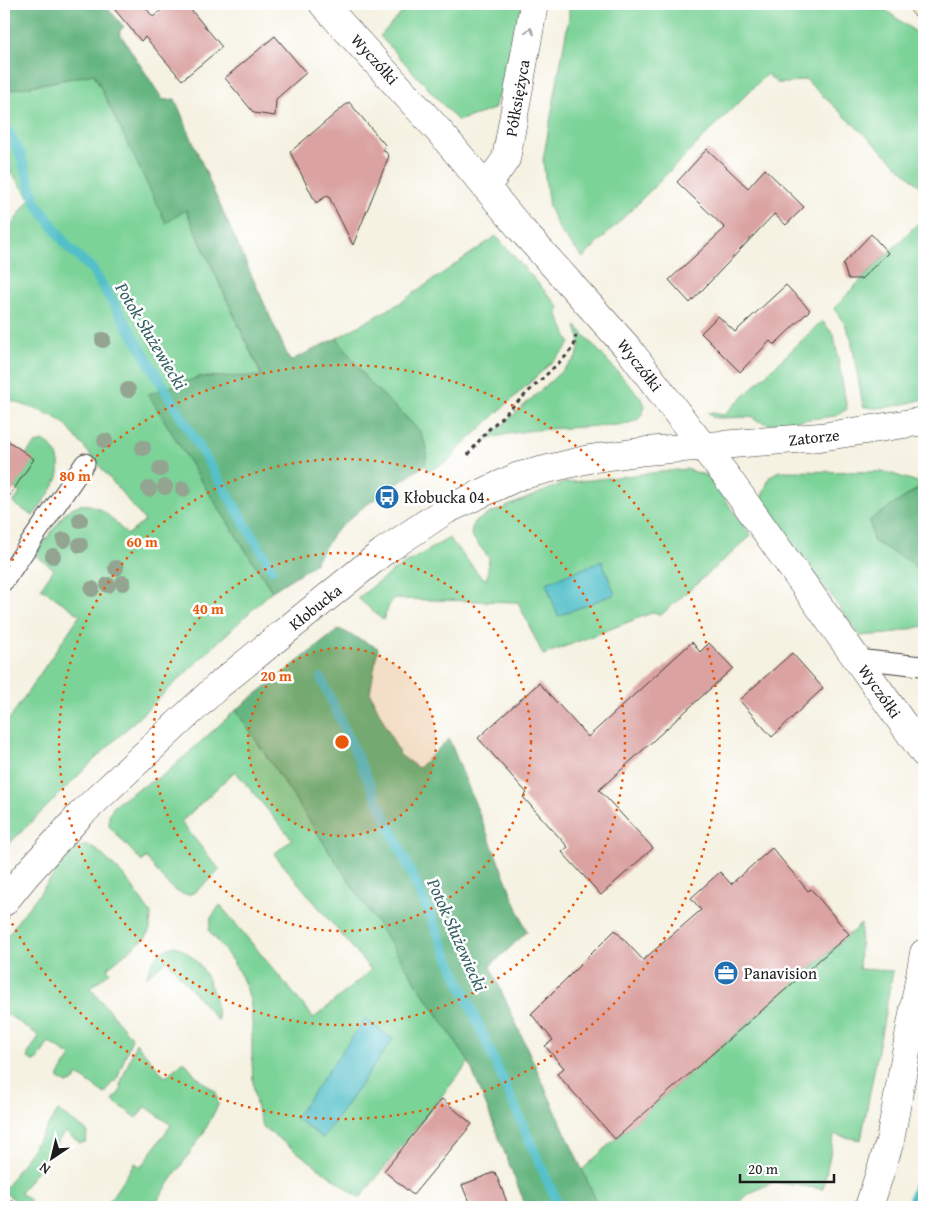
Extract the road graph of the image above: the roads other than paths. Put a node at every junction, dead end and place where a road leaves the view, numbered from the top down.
1 (323, 4) edge
2 (534, 4) edge
3 (486, 186) junction
4 (924, 420) edge
5 (703, 446) junction
6 (85, 462) dead end
7 (4, 581) edge
8 (857, 658) junction
9 (924, 665) edge
10 (924, 753) edge
11 (4, 902) edge
12 (924, 953) edge
13 (869, 1207) edge

1 - 3 street, Wyczółki
3 -> 2 street, Półksiężyca
3 - 5 street, Wyczółki
4 - 5 street, Zatorze
5 - 8 street, Wyczółki
5 - 11 street, Kłobucka
6 - 7 lane
8 - 9 lane
8 - 10 street, Wyczółki
12 - 13 street

